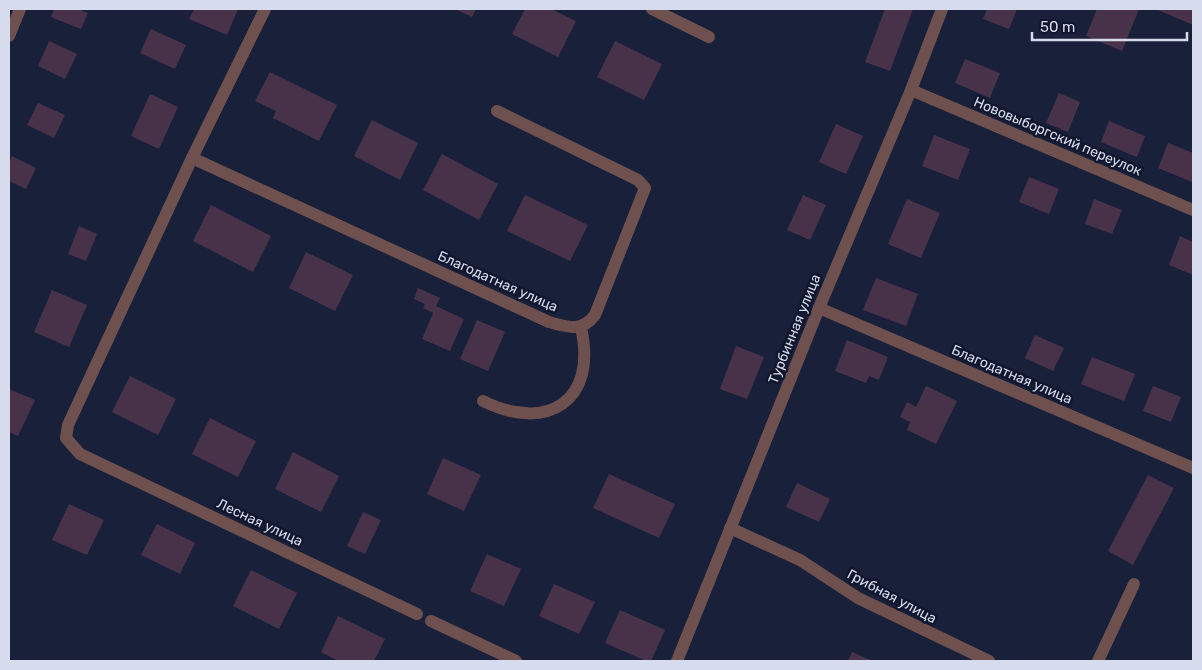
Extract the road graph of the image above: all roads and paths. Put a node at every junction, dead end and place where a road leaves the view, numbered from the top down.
1 (20, 9) edge
2 (265, 9) edge
3 (652, 9) edge
4 (942, 9) edge
5 (9, 36) edge
6 (708, 37) dead end
7 (911, 90) junction
8 (497, 111) dead end
9 (192, 158) junction
10 (1193, 210) edge
11 (819, 308) junction
12 (581, 328) junction
13 (483, 401) dead end
14 (1193, 468) edge
15 (730, 528) junction
16 (1134, 584) dead end
17 (417, 614) dead end
18 (431, 621) dead end
19 (516, 661) edge
20 (677, 661) edge
21 (989, 661) edge
22 (1098, 661) edge

1 - 5 street
2 - 9 street
3 - 6 street
4 - 7 street, Турбинная улица
7 - 10 street, Нововыборгский переулок
7 - 11 street, Турбинная улица
8 - 12 street
9 - 12 street, Благодатная улица
9 - 17 street, Лесная улица
11 - 14 street, Благодатная улица
11 - 15 street, Турбинная улица
12 - 13 street
15 - 20 street, Турбинная улица
15 - 21 street, Грибная улица
16 - 22 street
18 - 19 street

